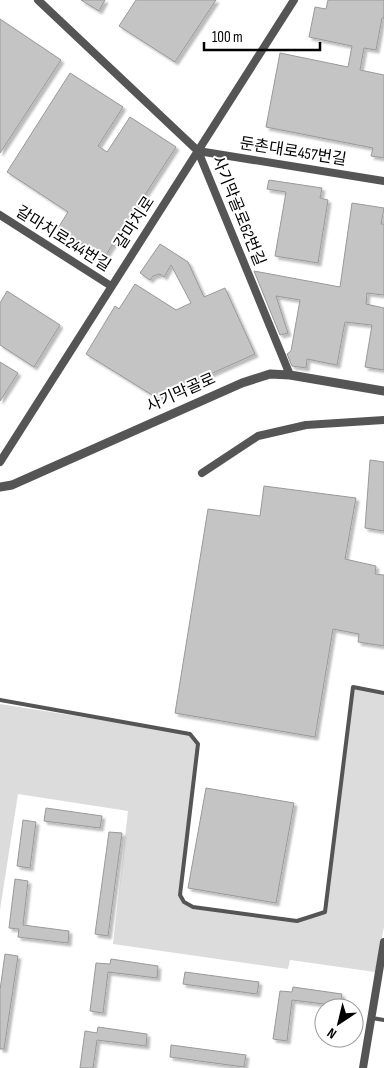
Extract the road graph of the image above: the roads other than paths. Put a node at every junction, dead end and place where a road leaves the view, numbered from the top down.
1 (38, 0) edge
2 (294, 0) edge
3 (198, 151) junction
4 (384, 181) edge
5 (0, 215) edge
6 (111, 286) junction
7 (290, 375) junction
8 (384, 391) edge
9 (384, 420) edge
10 (0, 462) edge
11 (202, 473) dead end
12 (0, 487) edge
13 (384, 693) edge
14 (0, 700) edge
15 (384, 942) edge
16 (381, 975) edge
17 (372, 1018) junction
18 (384, 1020) edge
19 (363, 1068) edge

1 - 3 street, 사기막골로62번길
2 - 3 street, 갈마치로
3 - 4 street, 둔촌대로457번길
3 - 6 street, 갈마치로
3 - 7 street, 사기막골로62번길
5 - 6 street, 갈마치로244번길
6 - 10 street, 갈마치로
7 - 8 street, 사기막골로
7 - 12 street, 사기막골로
9 - 11 street
13 - 14 lane
15 - 16 street
16 - 17 street
17 - 18 lane
17 - 19 street

